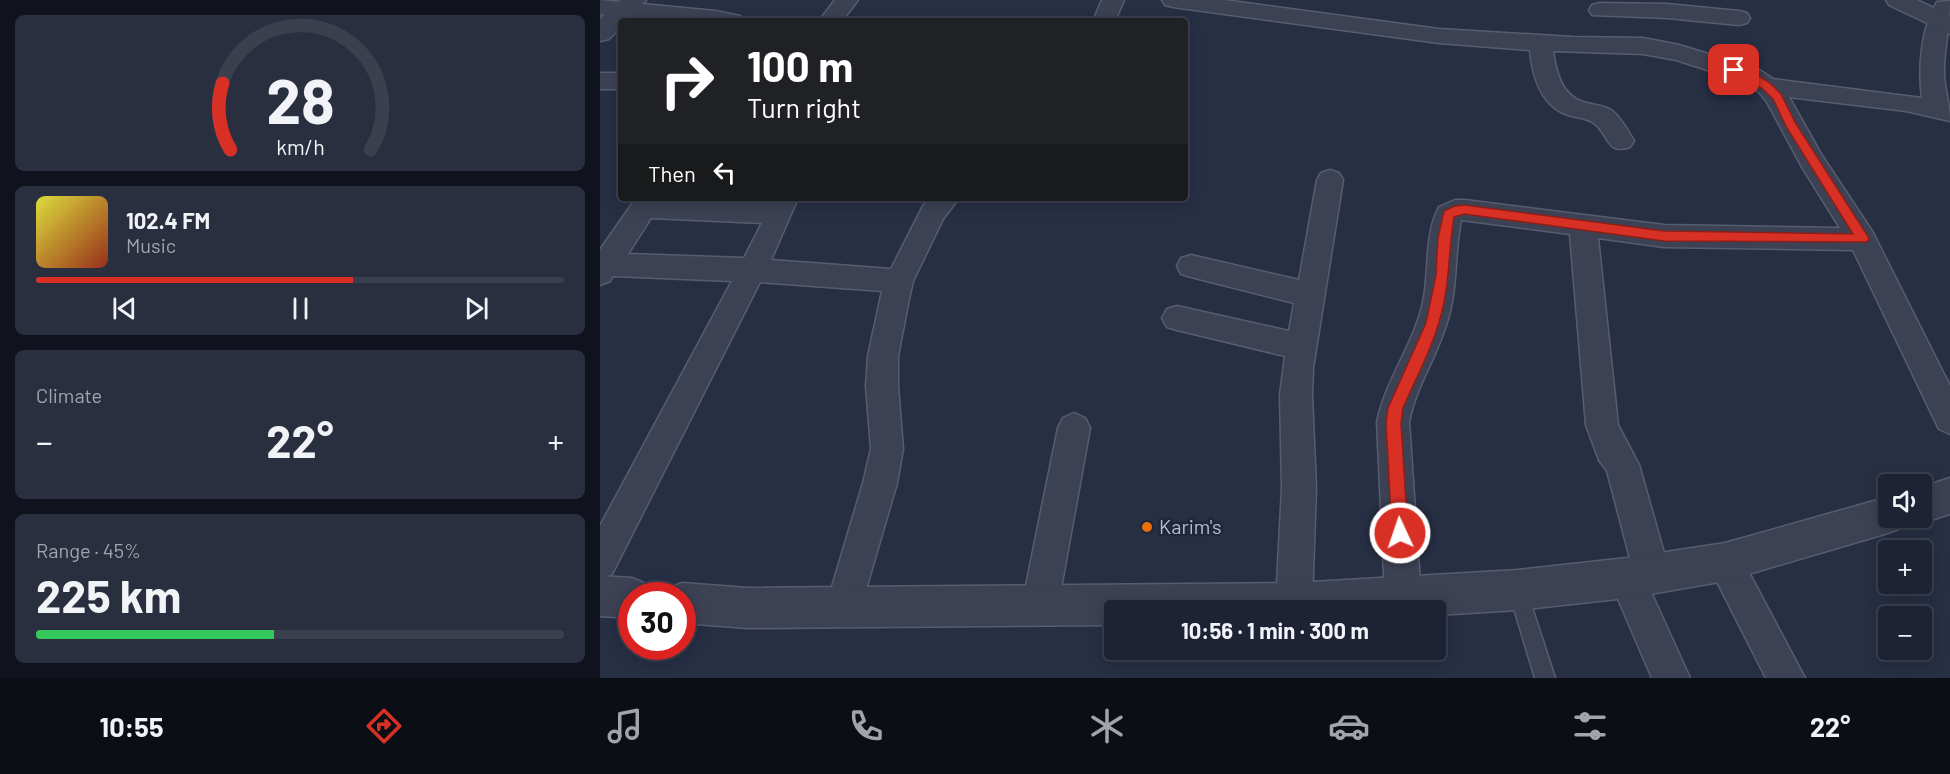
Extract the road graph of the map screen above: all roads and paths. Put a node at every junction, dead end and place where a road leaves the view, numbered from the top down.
1 (848, 0) edge
2 (1113, 0) edge
3 (1173, 0) edge
4 (1898, 0) edge
5 (1593, 5) edge
6 (619, 6) edge
7 (1943, 13) edge
8 (716, 18) edge
9 (833, 18) edge
10 (1105, 18) edge
11 (1739, 18) dead end
12 (600, 33) edge
13 (1541, 43) junction
14 (1621, 45) junction
15 (600, 81) edge
16 (618, 81) edge
17 (1767, 86) junction
18 (1943, 110) edge
19 (1621, 141) dead end
20 (1330, 180) dead end
21 (943, 201) edge
22 (647, 202) edge
23 (782, 205) edge
24 (1583, 225) junction
25 (1862, 239) junction
26 (1191, 266) dead end
27 (602, 267) edge
28 (752, 270) junction
29 (899, 281) junction
30 (1311, 295) junction
31 (1177, 318) dead end
32 (1302, 347) junction
33 (1950, 419) edge
34 (1074, 428) dead end
35 (1950, 496) edge
36 (1932, 502) edge
37 (1878, 517) edge
38 (600, 562) edge
39 (1725, 562) junction
40 (1640, 576) junction
41 (1518, 590) junction
42 (600, 596) edge
43 (618, 597) edge
44 (1403, 597) junction
45 (1294, 600) edge
46 (1348, 600) edge
47 (696, 604) edge
48 (1104, 604) edge
49 (1040, 605) junction
50 (844, 607) junction
51 (1545, 678) edge
52 (1671, 678) edge
53 (1786, 678) edge

1 - 9 street
2 - 10 street
3 - 13 street
4 - 7 street
5 - 11 street
5 - 14 street
6 - 8 street
6 - 12 street
7 - 18 street
13 - 14 street
13 - 19 street
14 - 17 street
15 - 16 street
17 - 18 street
17 - 25 street
20 - 30 street
21 - 29 street
22 - 23 street
22 - 27 street
23 - 28 street
24 - 25 street
24 - 40 street
24 - 44 street
25 - 33 street
26 - 30 street
27 - 28 street
28 - 29 street
28 - 38 street
29 - 50 street
30 - 32 street
31 - 32 street
32 - 45 street
34 - 49 street
35 - 36 street
37 - 39 street
39 - 40 street
39 - 53 street
40 - 41 street
40 - 52 street
41 - 44 street
41 - 51 lane
42 - 43 street
44 - 46 street
47 - 50 street
48 - 49 street
49 - 50 street

